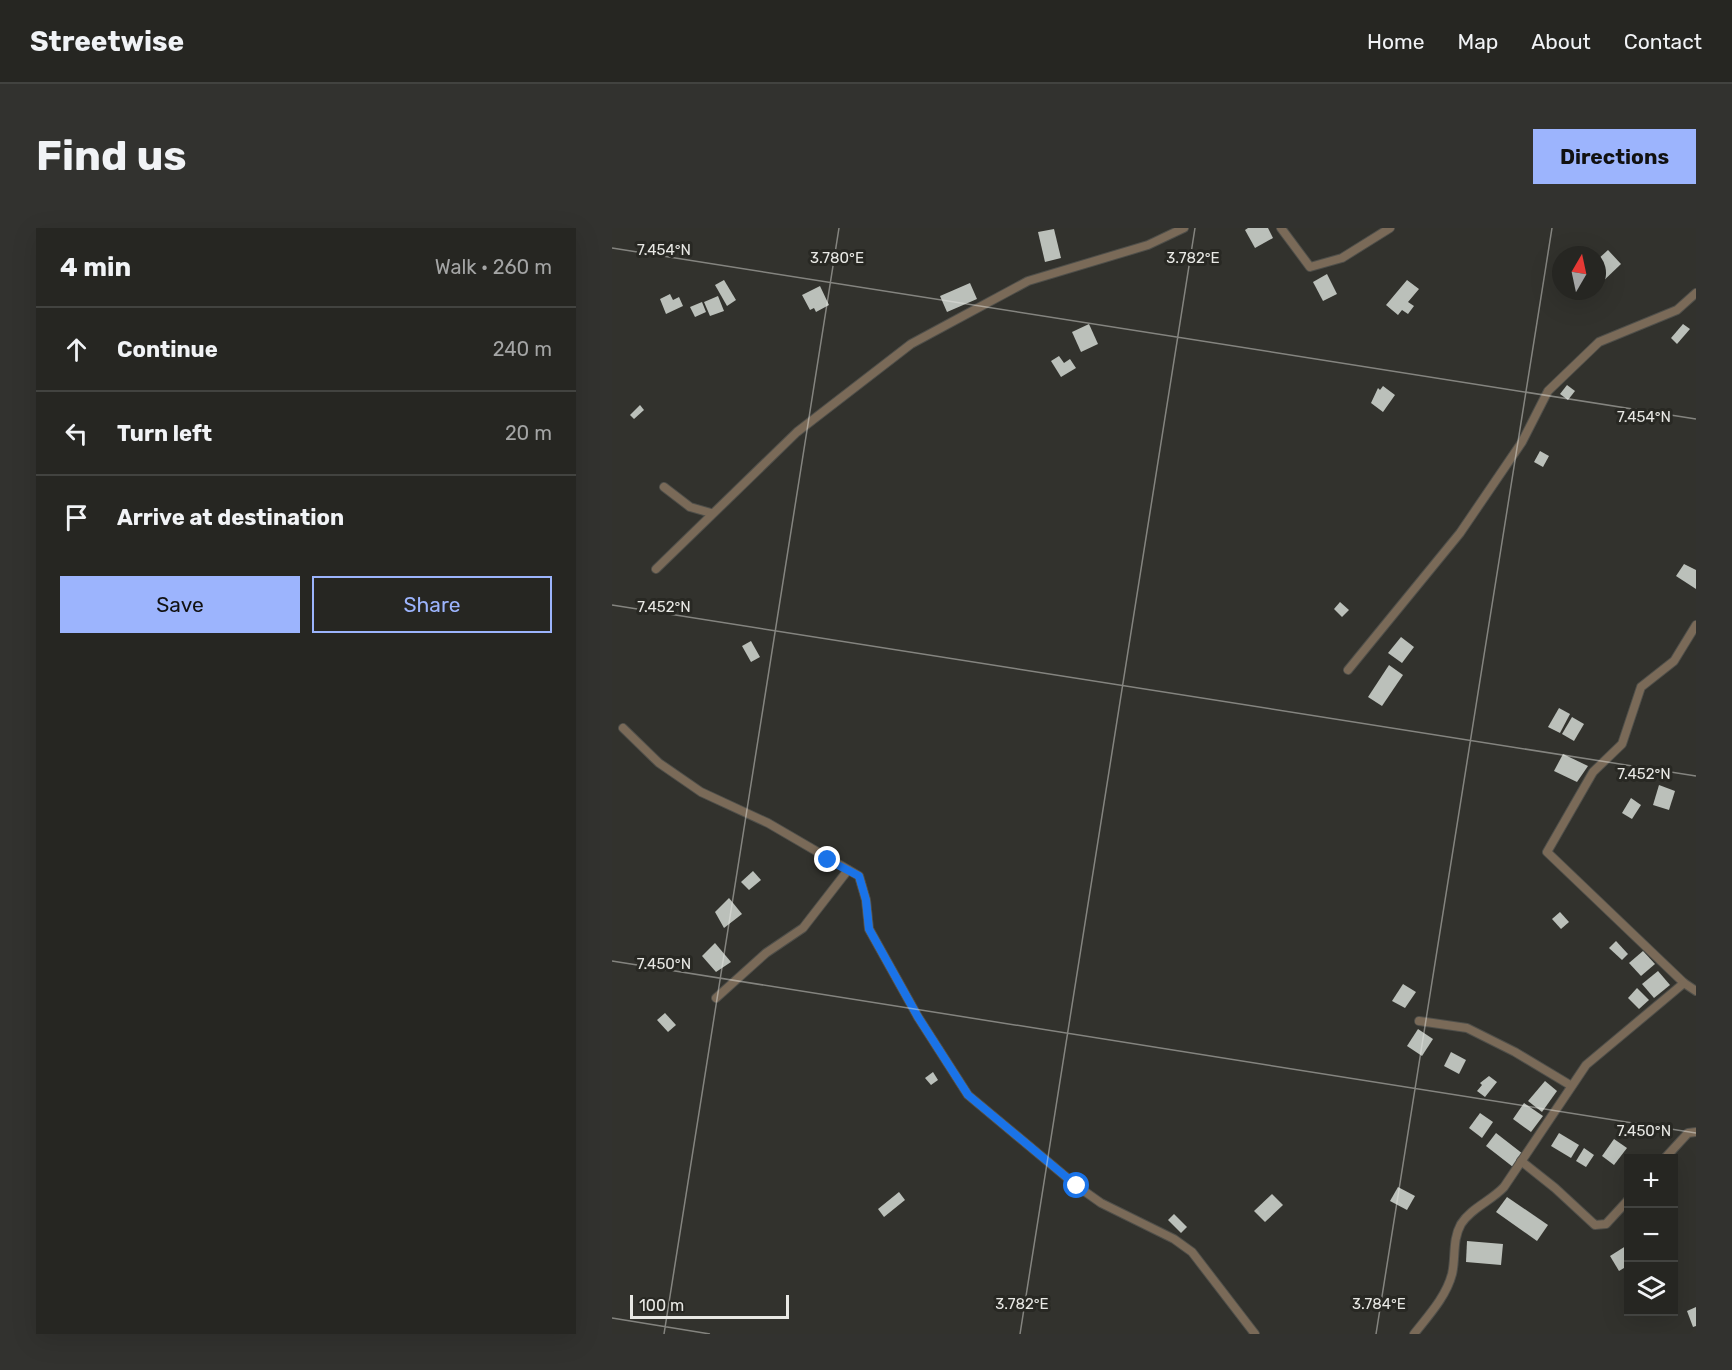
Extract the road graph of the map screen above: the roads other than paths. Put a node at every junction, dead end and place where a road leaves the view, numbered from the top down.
1 (1184, 228) edge
2 (1281, 228) edge
3 (1390, 228) edge
4 (1696, 293) edge
5 (664, 487) dead end
6 (711, 513) junction
7 (656, 569) dead end
8 (1696, 625) edge
9 (1348, 669) dead end
10 (623, 728) dead end
11 (848, 870) junction
12 (1684, 983) junction
13 (1696, 991) edge
14 (716, 998) dead end
15 (1419, 1021) dead end
16 (1570, 1085) junction
17 (1696, 1132) edge
18 (1669, 1154) edge
19 (1521, 1161) junction
20 (1624, 1204) edge
21 (1255, 1334) edge
22 (1414, 1334) edge

1 - 6 street
2 - 3 street
4 - 9 street
5 - 6 street
6 - 7 street
8 - 12 street
10 - 11 street
11 - 14 street
11 - 21 street
12 - 13 street
12 - 16 street
15 - 16 street
16 - 19 street
17 - 18 street
19 - 20 street
19 - 22 street

